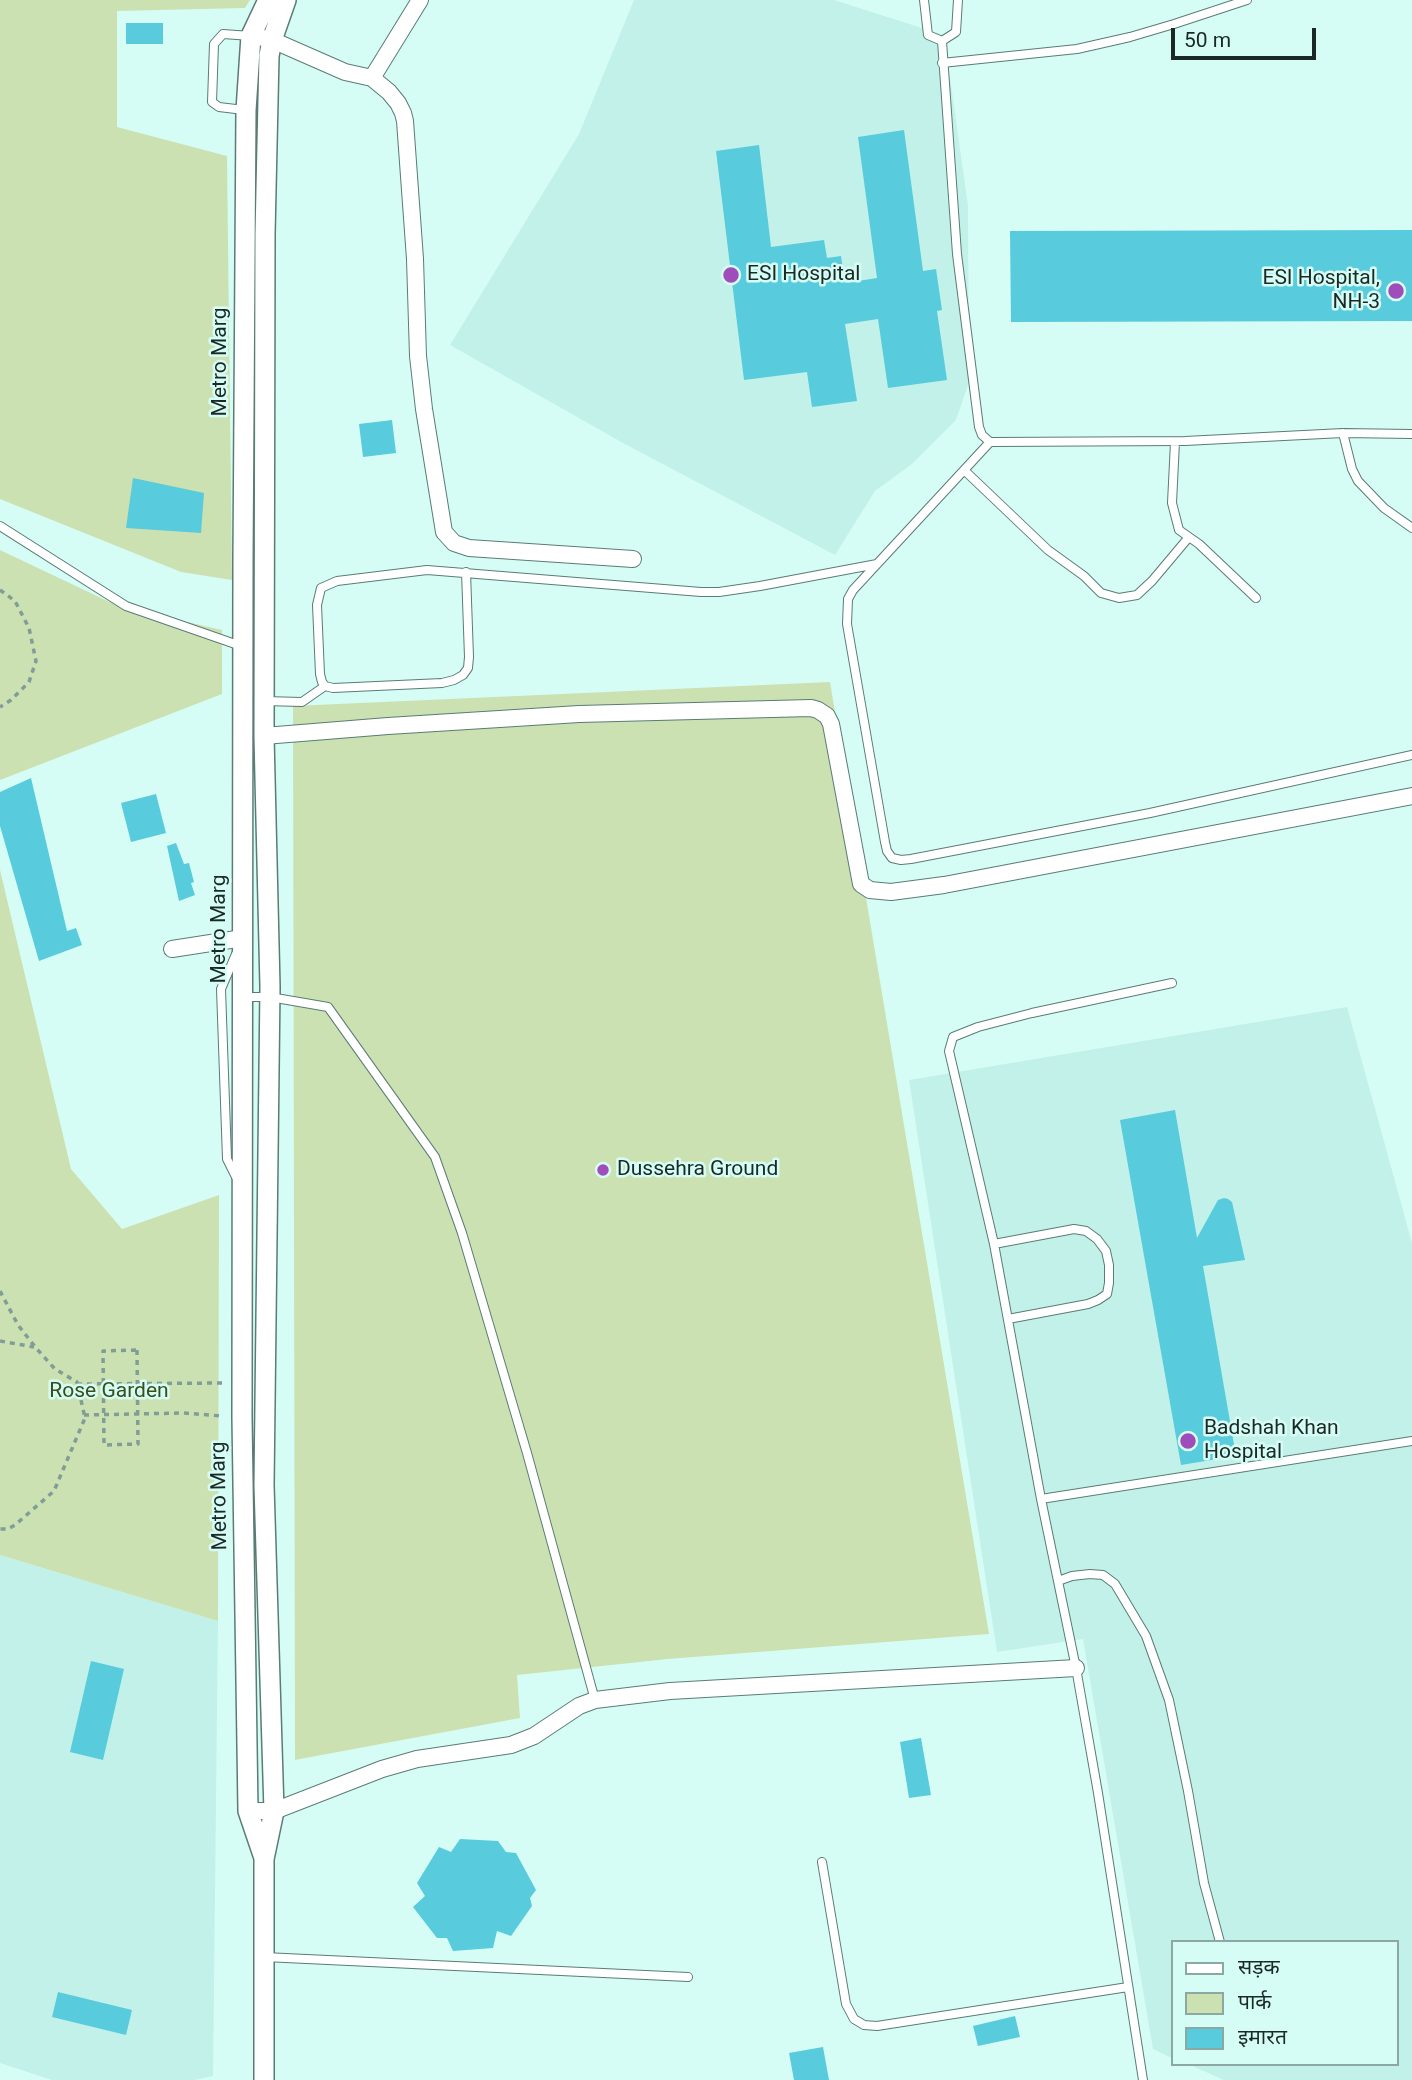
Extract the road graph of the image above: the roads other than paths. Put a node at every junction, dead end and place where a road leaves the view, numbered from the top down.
1 (268, 0) edge
2 (286, 0) edge
3 (420, 0) edge
4 (924, 0) edge
5 (958, 0) edge
6 (1247, 0) edge
7 (251, 36) junction
8 (272, 40) junction
9 (942, 41) junction
10 (942, 63) junction
11 (372, 78) junction
12 (246, 110) junction
13 (1343, 433) junction
14 (1412, 434) edge
15 (990, 442) junction
16 (1175, 442) junction
17 (964, 470) junction
18 (0, 526) edge
19 (1412, 527) edge
20 (1189, 537) junction
21 (633, 559) dead end
22 (877, 564) junction
23 (466, 572) junction
24 (1256, 598) dead end
25 (243, 646) junction
26 (265, 647) junction
27 (325, 686) junction
28 (264, 701) junction
29 (264, 736) junction
30 (1412, 754) edge
31 (1412, 796) edge
32 (243, 938) junction
33 (172, 950) dead end
34 (1172, 983) dead end
35 (243, 997) junction
36 (270, 997) junction
37 (243, 1189) junction
38 (994, 1244) junction
39 (1008, 1319) junction
40 (1412, 1441) edge
41 (1041, 1499) junction
42 (1058, 1581) junction
43 (1076, 1668) junction
44 (595, 1700) junction
45 (247, 1811) junction
46 (274, 1811) junction
47 (264, 1859) junction
48 (822, 1862) dead end
49 (1219, 1940) edge
50 (264, 1957) junction
51 (688, 1978) dead end
52 (1128, 1987) junction
53 (263, 2072) edge
54 (247, 2080) edge
55 (275, 2080) edge
56 (1143, 2080) edge

1 - 7 street, Metro Marg
2 - 8 street, Metro Marg
3 - 11 street
4 - 9 lane
5 - 9 lane
6 - 10 lane
7 - 8 street
7 - 12 street, Metro Marg
7 - 12 lane
8 - 11 street
8 - 26 street, Metro Marg
9 - 10 lane
10 - 15 lane
11 - 21 street
12 - 25 street, Metro Marg
13 - 14 lane
13 - 16 lane
13 - 19 lane
15 - 16 lane
15 - 17 lane
16 - 20 lane
17 - 20 lane
17 - 22 lane
18 - 25 lane
20 - 24 lane
22 - 23 lane
22 - 30 lane
23 - 27 lane
23 - 27 lane
25 - 26 lane
25 - 32 street, Metro Marg
26 - 28 street, Metro Marg
27 - 28 lane
28 - 29 street, Metro Marg
29 - 31 street
29 - 36 street, Metro Marg
32 - 33 street
32 - 35 street, Metro Marg
32 - 37 lane
34 - 38 lane
35 - 36 lane
35 - 37 street, Metro Marg
36 - 44 lane
36 - 46 street, Metro Marg
37 - 45 street, Metro Marg
38 - 39 lane
38 - 39 lane
39 - 41 lane
40 - 41 lane
41 - 42 lane
42 - 43 lane
42 - 49 lane
43 - 44 street
43 - 52 lane
44 - 46 street
45 - 46 street
45 - 47 street, Metro Marg
46 - 47 street, Metro Marg
47 - 50 street, Metro Marg
48 - 52 lane
50 - 51 lane
50 - 53 street, Metro Marg
52 - 56 lane
53 - 54 street
53 - 55 street

